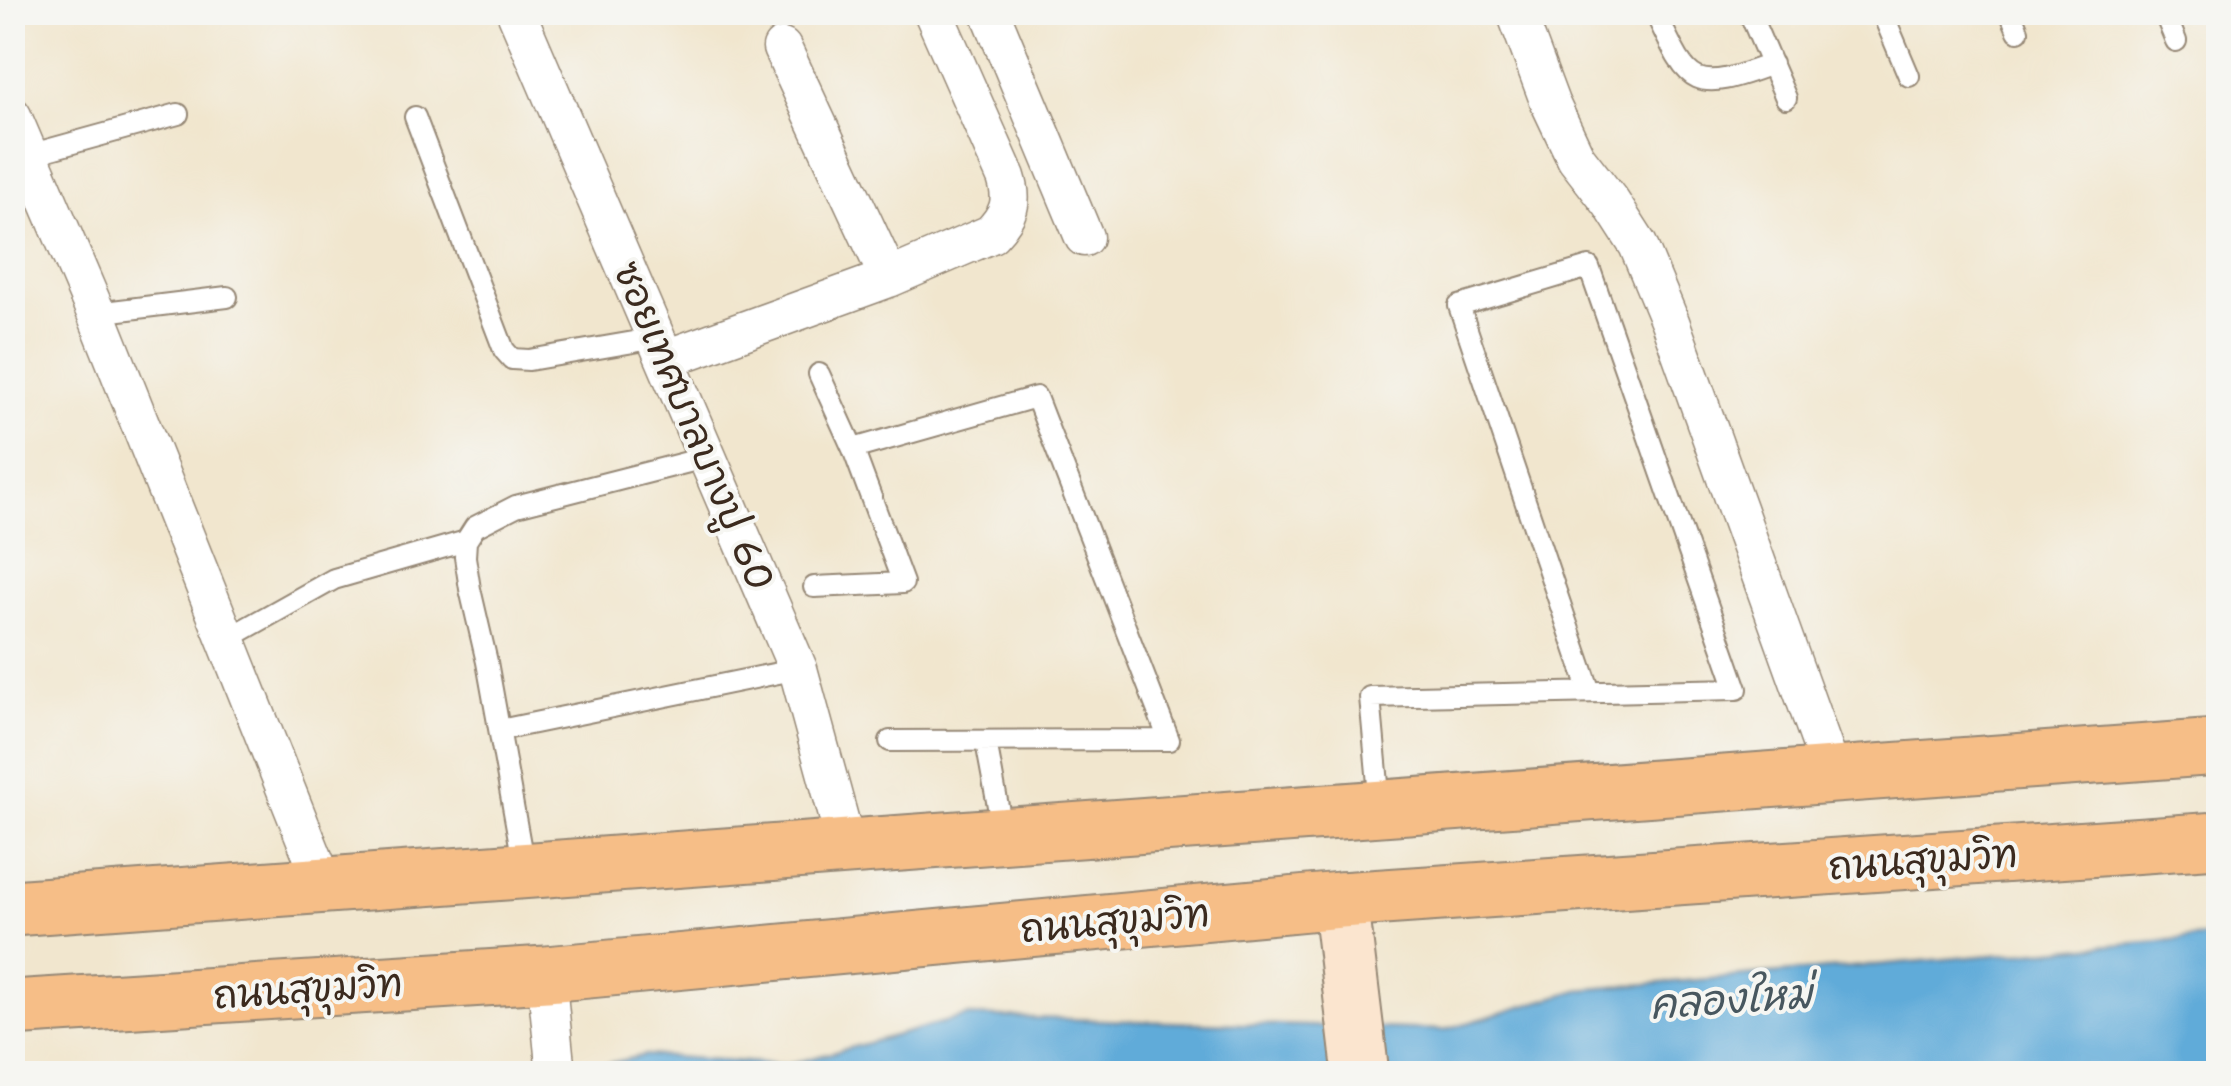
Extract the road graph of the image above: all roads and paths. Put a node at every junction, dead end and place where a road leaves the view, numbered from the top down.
1 (516, 12) edge
2 (934, 12) edge
3 (990, 12) edge
4 (1516, 12) edge
5 (1656, 12) edge
6 (1749, 12) edge
7 (1882, 12) edge
8 (2164, 12) edge
9 (2176, 41) dead end
10 (782, 48) dead end
11 (1772, 64) junction
12 (1909, 76) dead end
13 (1786, 98) dead end
14 (178, 114) dead end
15 (12, 116) edge
16 (414, 116) dead end
17 (28, 154) junction
18 (1084, 238) dead end
19 (889, 278) junction
20 (227, 297) dead end
21 (96, 313) junction
22 (662, 349) junction
23 (819, 374) dead end
24 (853, 449) junction
25 (708, 456) junction
26 (466, 541) junction
27 (814, 586) dead end
28 (226, 639) junction
29 (798, 669) junction
30 (1590, 692) junction
31 (500, 730) junction
32 (890, 741) dead end
33 (986, 742) junction
34 (2218, 747) edge
35 (1832, 773) junction
36 (1380, 808) junction
37 (1004, 837) junction
38 (2218, 840) edge
39 (847, 848) junction
40 (525, 870) junction
41 (324, 884) junction
42 (1340, 900) junction
43 (12, 908) edge
44 (546, 974) junction
45 (12, 1008) edge
46 (555, 1060) edge
47 (1362, 1074) edge

1 - 22 street, ซอยเทศบาลบางปู 60
2 - 19 street
3 - 18 street
4 - 35 street
5 - 11 lane
6 - 11 lane
7 - 12 lane
8 - 9 lane
10 - 19 street
11 - 13 lane
14 - 17 lane
15 - 17 street
16 - 22 lane
17 - 21 street
19 - 22 street
20 - 21 lane
21 - 28 street
22 - 25 street, ซอยเทศบาลบางปู 60
23 - 24 lane
24 - 27 lane
24 - 33 lane
25 - 26 lane
25 - 29 street, ซอยเทศบาลบางปู 60
26 - 28 lane
26 - 31 lane
28 - 41 street
29 - 31 lane
29 - 39 street, ซอยเทศบาลบางปู 60
30 - 30 lane
30 - 36 lane
31 - 40 lane
32 - 33 lane
33 - 37 lane
34 - 35 highway
35 - 36 highway
36 - 37 highway
37 - 39 highway
38 - 42 highway, ถนนสุขุมวิท
39 - 40 highway
40 - 41 highway
41 - 43 highway
42 - 44 highway, ถนนสุขุมวิท
42 - 47 street
44 - 45 highway, ถนนสุขุมวิท
44 - 46 street

